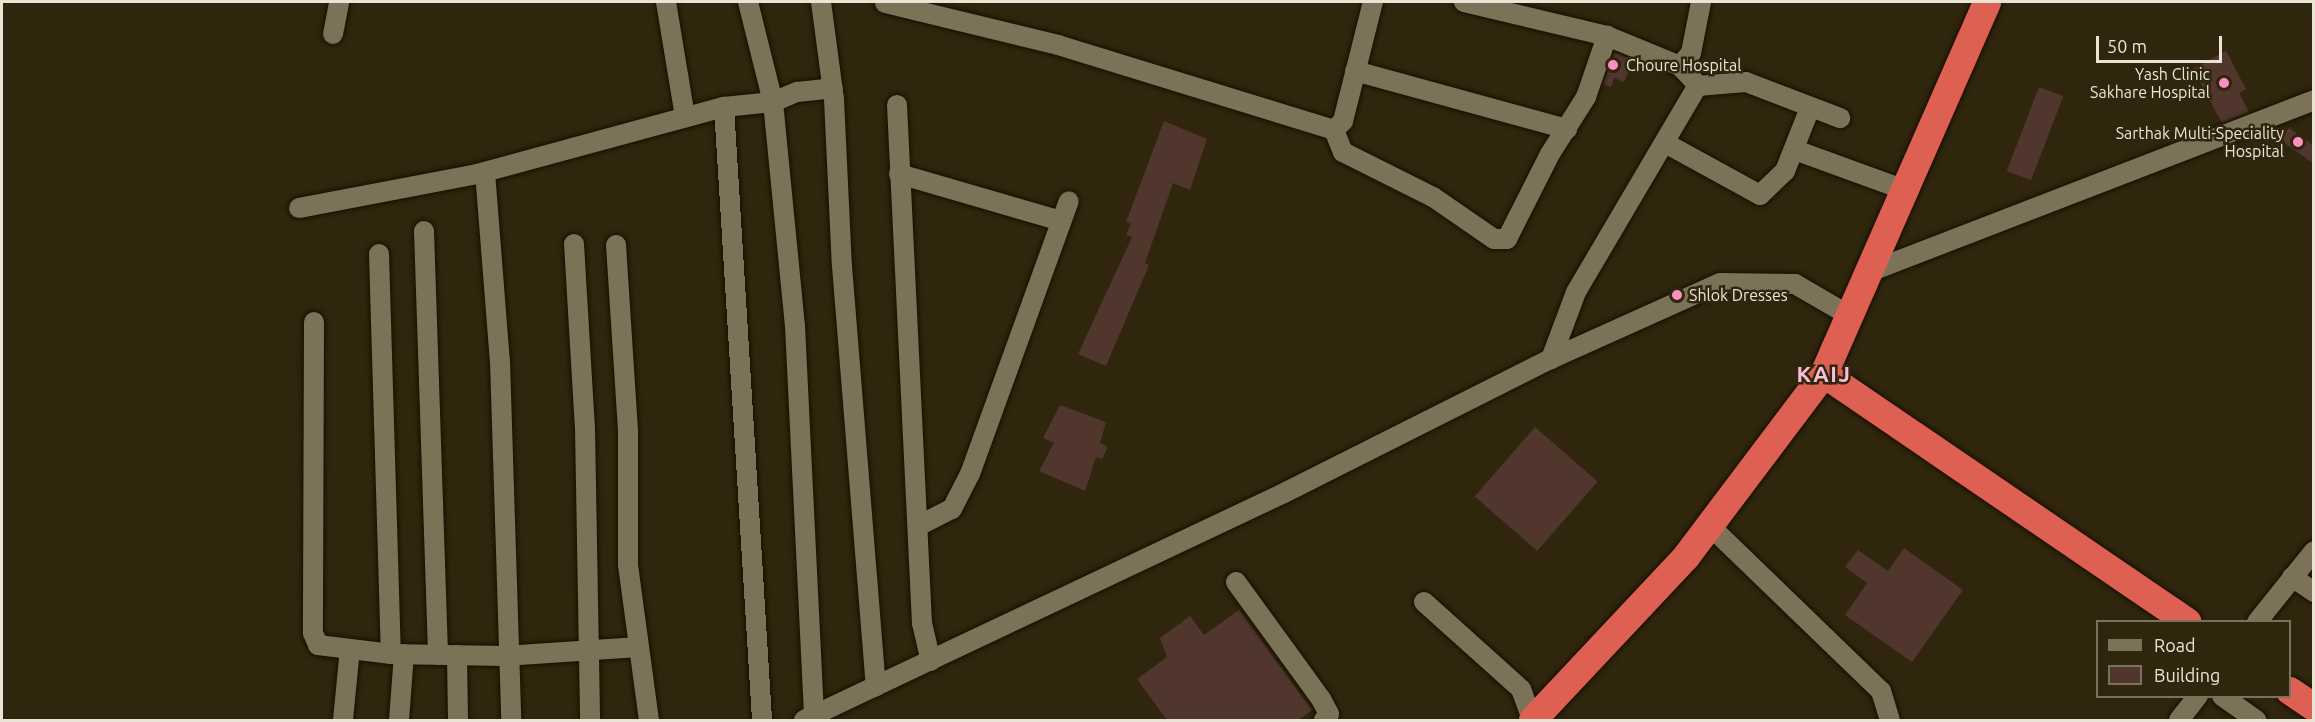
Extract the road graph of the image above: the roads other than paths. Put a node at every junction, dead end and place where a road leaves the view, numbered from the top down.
1 (339, 2) edge
2 (666, 2) edge
3 (748, 2) edge
4 (821, 2) edge
5 (1373, 2) edge
6 (1464, 2) edge
7 (1701, 2) edge
8 (1986, 2) edge
9 (885, 3) edge
10 (333, 34) dead end
11 (1606, 36) junction
12 (1680, 66) junction
13 (1355, 71) junction
14 (1697, 86) junction
15 (833, 88) junction
16 (773, 102) junction
17 (2312, 103) edge
18 (897, 105) dead end
19 (724, 107) junction
20 (1810, 108) junction
21 (685, 117) junction
22 (1840, 118) dead end
23 (1567, 129) junction
24 (1334, 130) junction
25 (1667, 144) junction
26 (1795, 150) junction
27 (485, 172) junction
28 (899, 174) junction
29 (1905, 190) junction
30 (1069, 201) dead end
31 (299, 207) dead end
32 (1061, 221) junction
33 (424, 231) dead end
34 (574, 244) dead end
35 (616, 245) dead end
36 (379, 254) dead end
37 (1869, 272) junction
38 (1850, 316) junction
39 (314, 322) dead end
40 (1551, 359) junction
41 (1824, 374) junction
42 (918, 526) junction
43 (1710, 526) junction
44 (2313, 551) edge
45 (2292, 577) junction
46 (1236, 582) dead end
47 (2313, 592) edge
48 (1424, 602) dead end
49 (2186, 620) edge
50 (2258, 620) edge
51 (639, 647) junction
52 (350, 649) junction
53 (589, 652) junction
54 (398, 654) junction
55 (448, 655) junction
56 (511, 656) junction
57 (931, 661) junction
58 (876, 687) junction
59 (2291, 692) edge
60 (2196, 698) edge
61 (2225, 698) edge
62 (2313, 707) edge
63 (809, 718) edge
64 (343, 720) edge
65 (399, 720) edge
66 (458, 720) edge
67 (511, 720) edge
68 (591, 720) edge
69 (649, 720) edge
70 (762, 720) edge
71 (1324, 720) edge
72 (1533, 720) edge
73 (1890, 720) edge
74 (2179, 720) edge
75 (2256, 720) edge

1 - 10 street
2 - 21 street
3 - 16 street
4 - 15 street
5 - 13 street
6 - 11 street
7 - 12 street
8 - 29 highway
9 - 24 street
11 - 12 street
11 - 23 street
12 - 14 street
13 - 23 street
13 - 24 street
14 - 20 street
14 - 25 street
15 - 16 street
15 - 58 street
16 - 19 street
16 - 63 street
17 - 37 street
18 - 28 street
19 - 21 street
19 - 70 street
20 - 22 street
20 - 26 street
21 - 27 street
23 - 24 street
25 - 26 street
25 - 40 street
26 - 29 street
27 - 31 street
27 - 56 street
28 - 32 street
28 - 42 street
29 - 37 highway
30 - 32 street
32 - 42 street
33 - 55 street
34 - 53 street
35 - 51 street
36 - 54 street
37 - 38 highway
38 - 40 street
38 - 41 highway
39 - 52 street
40 - 57 street
41 - 43 highway
41 - 49 highway
42 - 57 street
43 - 72 highway
43 - 73 street
44 - 45 street
45 - 47 street
45 - 50 street
46 - 71 street
48 - 72 street
51 - 53 street
51 - 69 street
52 - 54 street
52 - 64 street
53 - 56 street
53 - 68 street
54 - 55 street
54 - 65 street
55 - 56 street
55 - 66 street
56 - 67 street
57 - 58 street
58 - 63 street
59 - 62 highway
60 - 74 street
61 - 75 street

